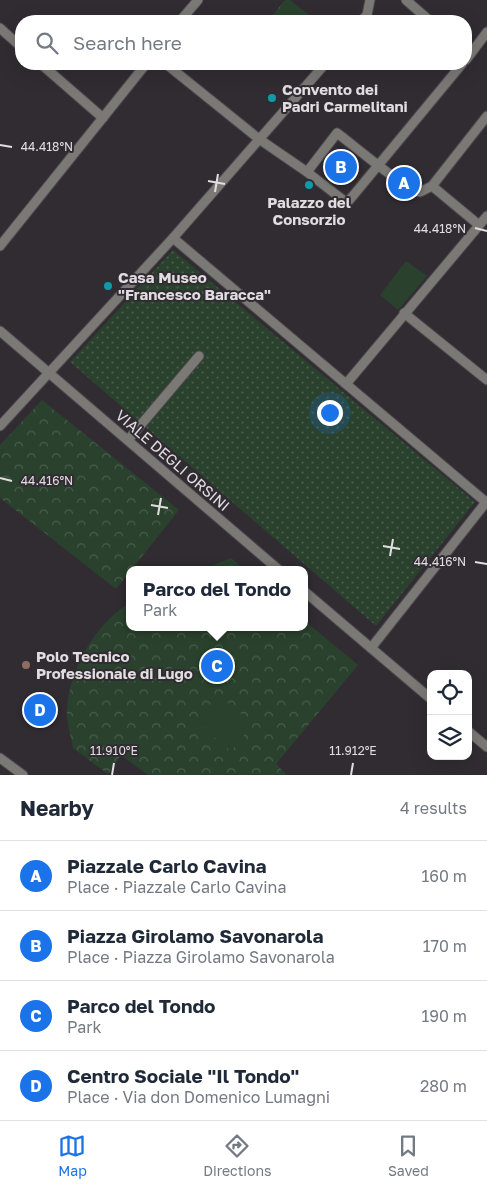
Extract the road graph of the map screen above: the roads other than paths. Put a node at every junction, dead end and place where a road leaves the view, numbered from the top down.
1 (198, 0) edge
2 (406, 0) edge
3 (366, 1) edge
4 (185, 15) edge
5 (364, 15) edge
6 (423, 15) edge
7 (0, 28) edge
8 (487, 32) edge
9 (15, 42) edge
10 (472, 51) edge
11 (48, 70) edge
12 (141, 70) edge
13 (174, 70) edge
14 (320, 70) edge
15 (457, 70) edge
16 (487, 116) edge
17 (103, 118) junction
18 (259, 138) junction
19 (378, 164) junction
20 (307, 172) junction
21 (432, 186) junction
22 (487, 216) edge
23 (479, 225) junction
24 (173, 238) junction
25 (0, 246) edge
26 (404, 313) junction
27 (0, 331) edge
28 (199, 356) dead end
29 (49, 372) junction
30 (487, 380) edge
31 (346, 384) junction
32 (0, 426) edge
33 (128, 440) junction
34 (487, 502) edge
35 (274, 566) edge
36 (308, 595) edge
37 (371, 648) junction
38 (427, 696) edge
39 (472, 735) edge
40 (487, 748) edge
41 (0, 758) edge
42 (23, 775) edge

1 - 4 street
2 - 6 street
3 - 5 street
7 - 9 street
8 - 10 street
11 - 17 street
12 - 17 street
13 - 18 street
14 - 18 street
15 - 19 street
16 - 21 street
17 - 25 street
18 - 20 street
18 - 24 street
19 - 20 street
19 - 20 street
19 - 21 street
21 - 23 street
22 - 23 street
23 - 26 street
24 - 29 street
24 - 31 street
26 - 30 street
26 - 31 street
27 - 29 street, VIALE DEGLI ORSINI
28 - 33 street
29 - 32 street
29 - 33 street, VIALE DEGLI ORSINI
31 - 34 street
33 - 35 street, VIALE DEGLI ORSINI
34 - 37 street
36 - 37 street
37 - 38 street
39 - 40 street
41 - 42 street

